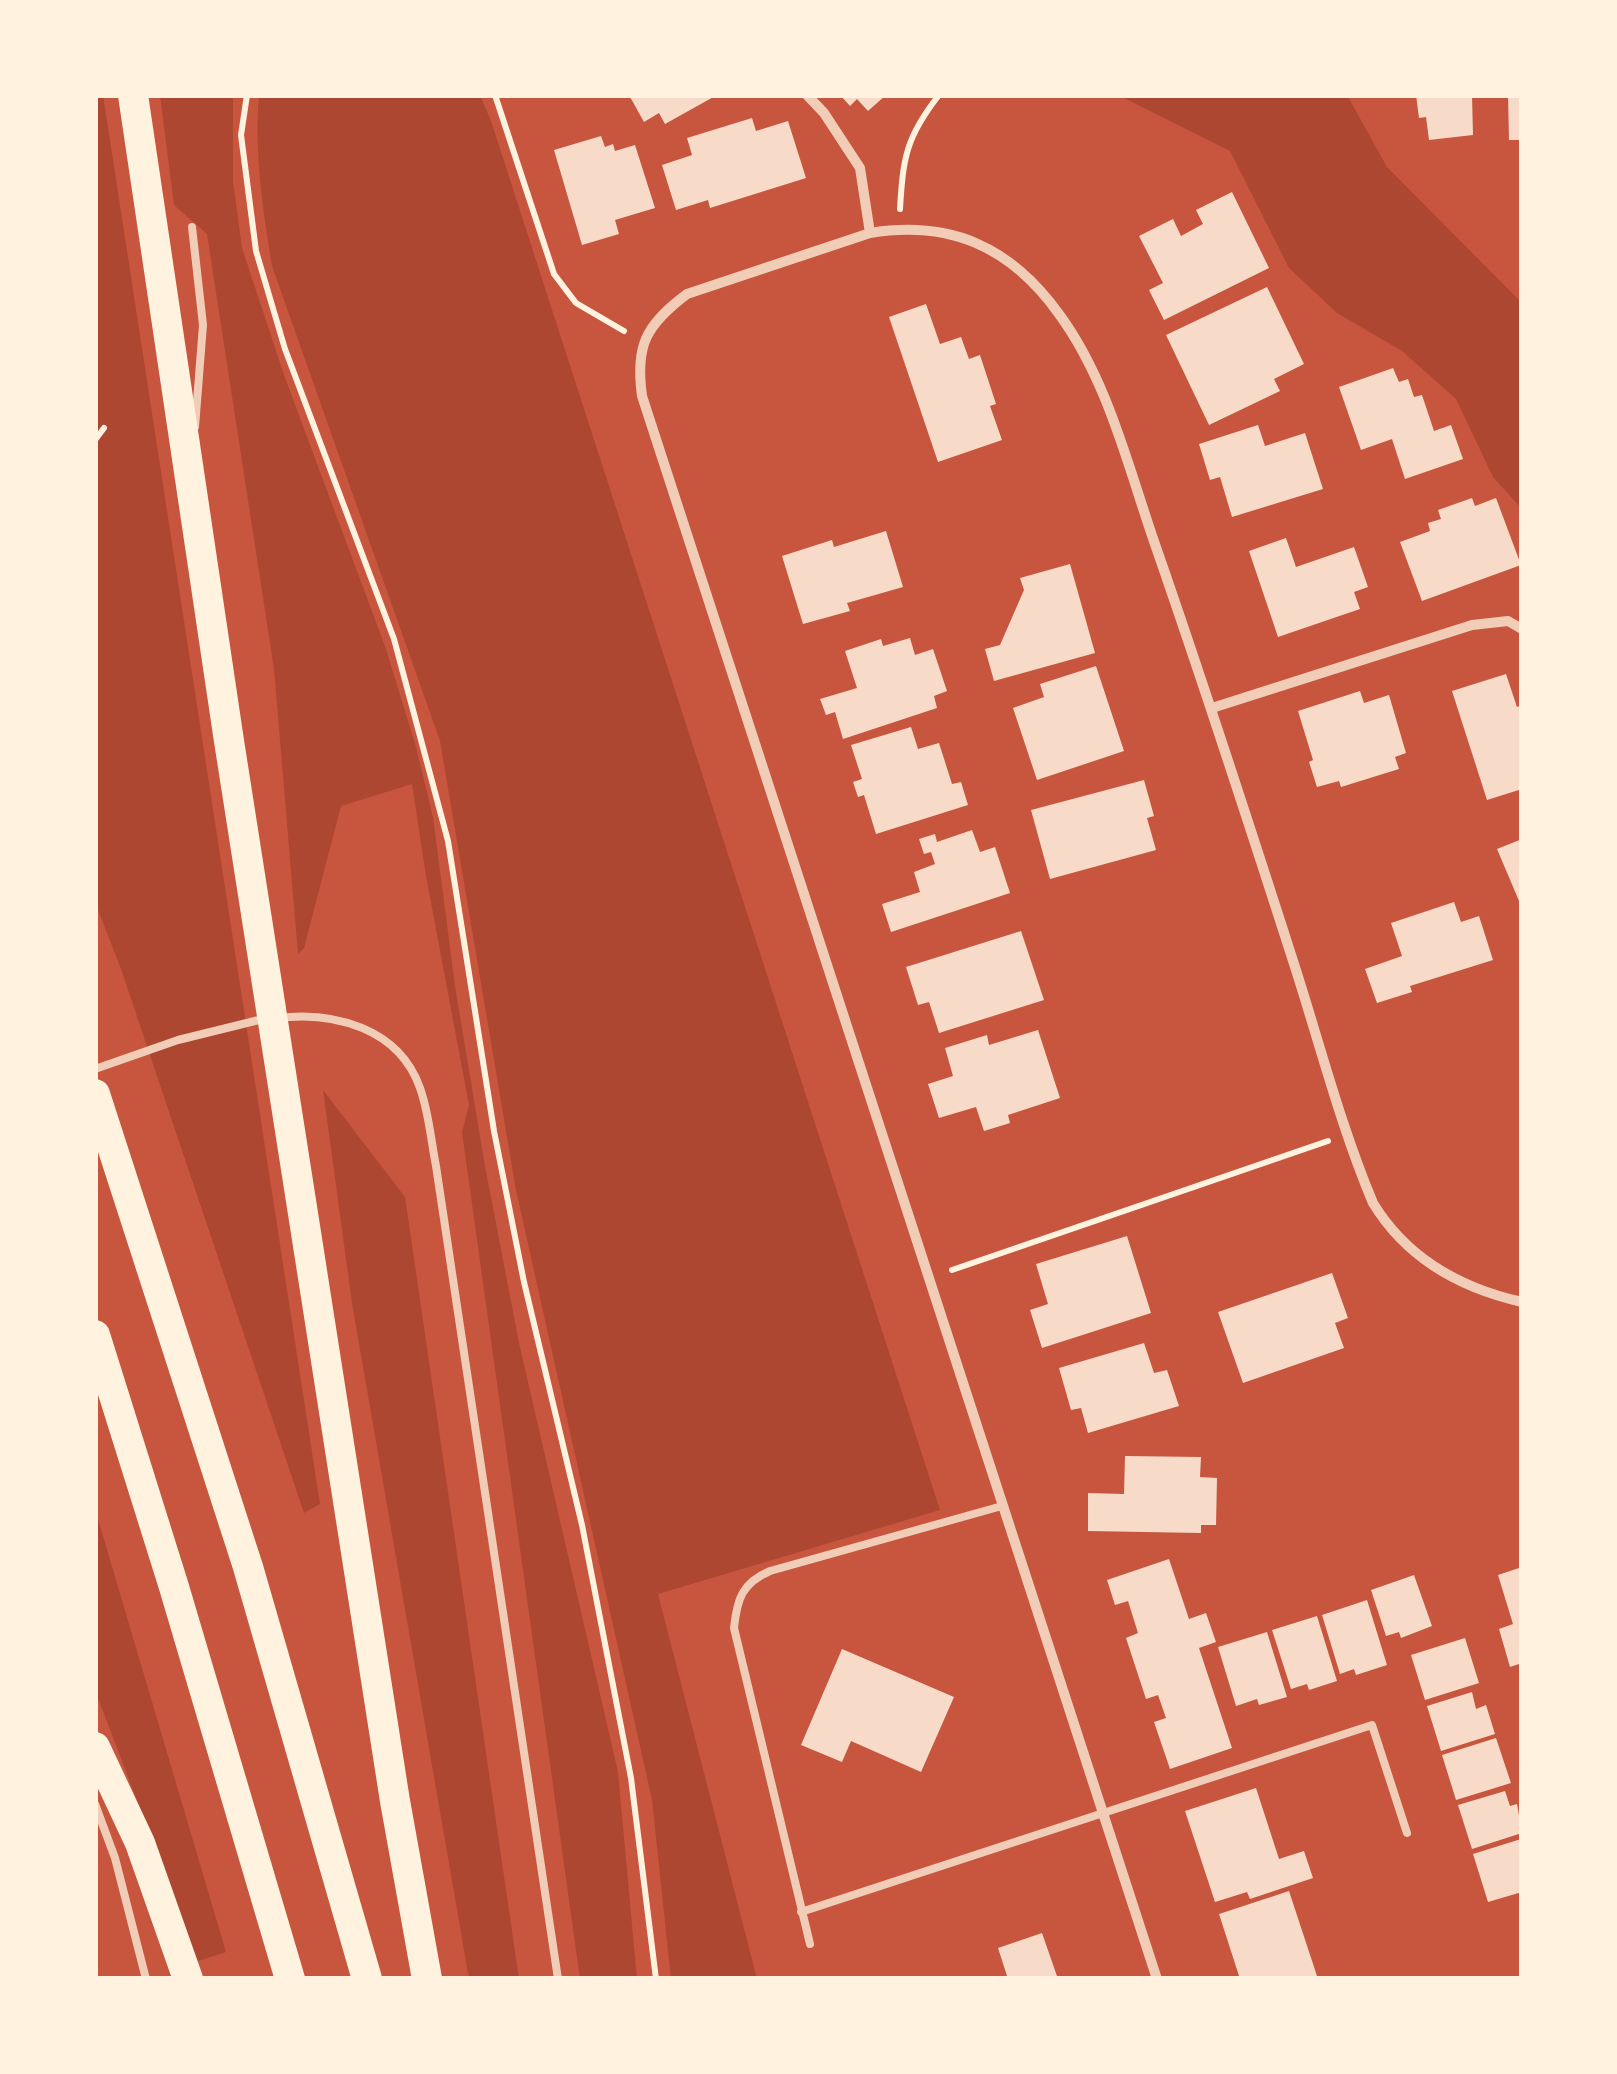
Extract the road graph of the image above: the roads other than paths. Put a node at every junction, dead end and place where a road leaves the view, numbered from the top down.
1 (133, 95) edge
2 (807, 95) edge
3 (192, 227) dead end
4 (870, 233) junction
5 (191, 488) junction
6 (1522, 629) edge
7 (1212, 708) junction
8 (95, 1069) edge
9 (95, 1094) edge
10 (1522, 1302) edge
11 (95, 1335) edge
12 (1002, 1506) junction
13 (95, 1748) edge
14 (95, 1804) edge
15 (1105, 1813) junction
16 (1407, 1834) dead end
17 (802, 1912) junction
18 (810, 1944) dead end
19 (146, 1979) edge
20 (188, 1979) edge
21 (290, 1979) edge
22 (367, 1979) edge
23 (427, 1979) edge
24 (558, 1979) edge
25 (1157, 1979) edge

1 - 5 highway
2 - 4 street
3 - 5 lane
4 - 7 street
4 - 12 street
5 - 23 highway
6 - 7 street
7 - 10 street
8 - 24 lane
9 - 22 highway
11 - 21 highway
12 - 15 street
12 - 17 lane
13 - 20 highway
14 - 19 lane
15 - 16 lane
15 - 17 lane
15 - 25 street
17 - 18 lane

